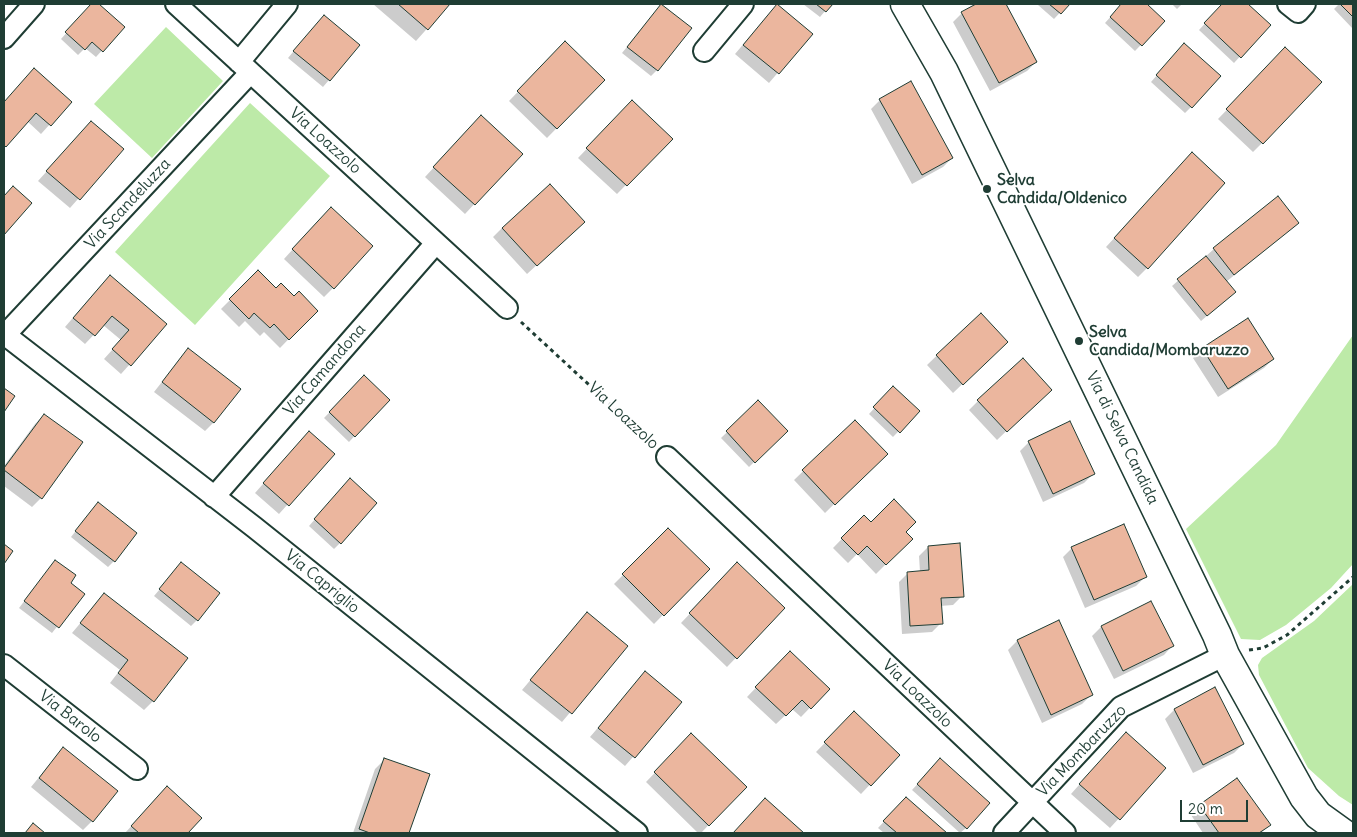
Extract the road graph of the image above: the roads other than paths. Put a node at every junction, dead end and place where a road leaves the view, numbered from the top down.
1 (34, 4) edge
2 (176, 4) edge
3 (287, 4) edge
4 (743, 4) edge
5 (905, 4) edge
6 (4, 38) edge
7 (704, 51) dead end
8 (244, 68) junction
9 (436, 243) junction
10 (507, 308) road end
11 (4, 334) edge
12 (667, 457) road end
13 (214, 497) junction
14 (1225, 655) junction
15 (4, 665) edge
16 (137, 770) dead end
17 (1032, 803) junction
18 (637, 833) edge
19 (1004, 833) edge
20 (1065, 833) edge
21 (1342, 833) edge

1 - 6 street
2 - 8 street, Via Loazzolo
3 - 8 street, Via Scandeluzza
4 - 7 street
5 - 14 street, Via di Selva Candida
8 - 9 street, Via Loazzolo
8 - 11 street, Via Scandeluzza
9 - 10 street, Via Loazzolo
9 - 13 street, Via Camandona
11 - 13 street, Via Capriglio
12 - 17 street, Via Loazzolo
13 - 18 street, Via Capriglio
14 - 17 street, Via Mombaruzzo
14 - 21 street, Via di Selva Candida
15 - 16 street, Via Barolo
17 - 19 street, Via Mombaruzzo
17 - 20 street, Via Loazzolo

